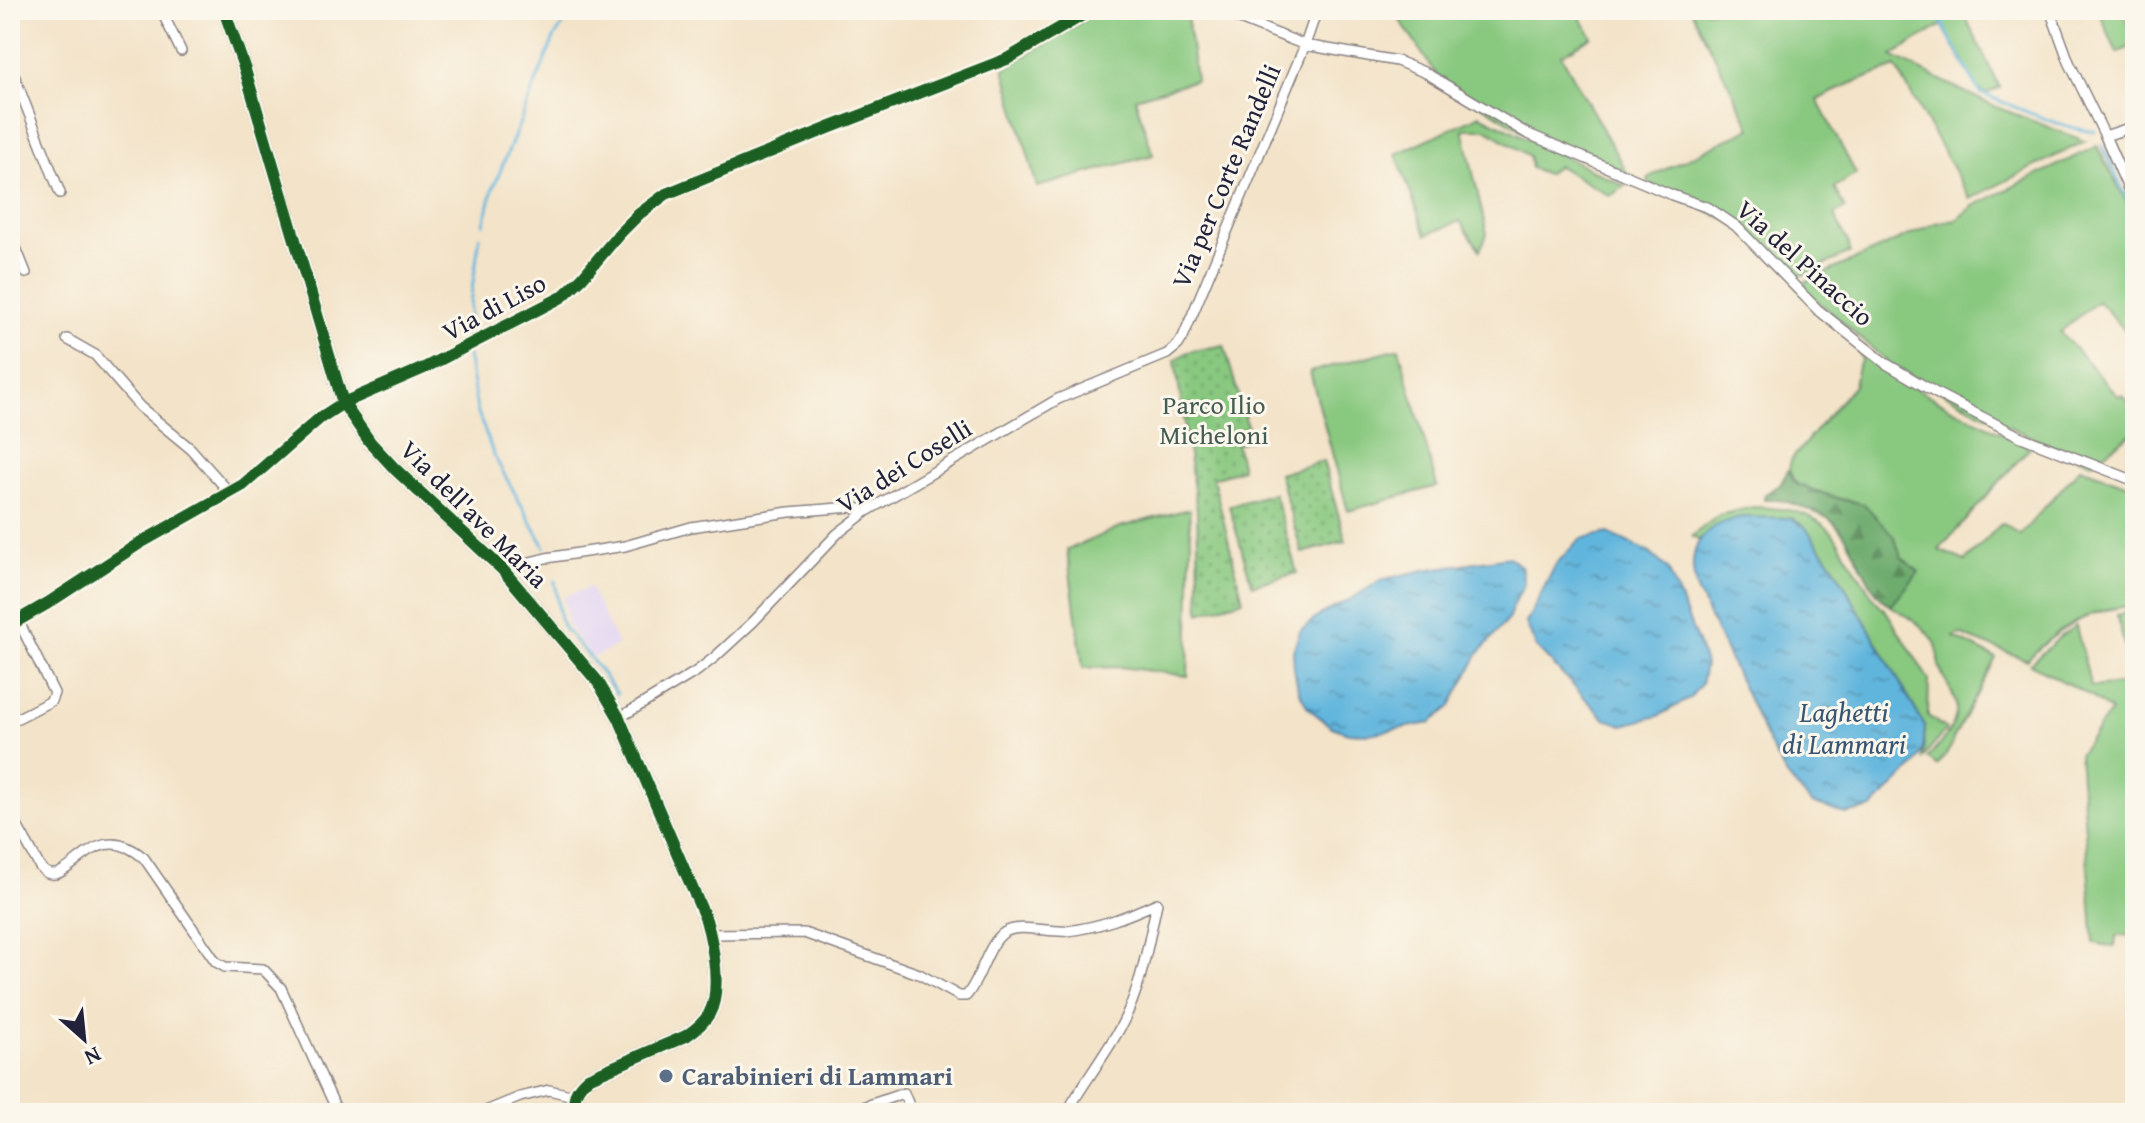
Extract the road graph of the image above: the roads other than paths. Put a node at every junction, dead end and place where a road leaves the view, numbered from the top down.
1 (161, 10) edge
2 (224, 10) edge
3 (1091, 10) edge
4 (1217, 10) edge
5 (1317, 10) edge
6 (2050, 10) edge
7 (1305, 45) junction
8 (181, 51) dead end
9 (10, 65) edge
10 (2135, 126) edge
11 (2105, 136) junction
12 (60, 193) dead end
13 (2135, 204) edge
14 (10, 233) edge
15 (26, 273) dead end
16 (67, 339) dead end
17 (1167, 354) joint
18 (343, 403) junction
19 (2135, 481) edge
20 (230, 493) junction
21 (867, 511) junction
22 (502, 569) junction
23 (14, 622) edge
24 (619, 718) junction
25 (16, 719) dead end
26 (10, 813) edge
27 (710, 934) junction
28 (574, 1096) junction
29 (338, 1113) edge
30 (481, 1113) edge
31 (576, 1113) edge
32 (846, 1113) edge
33 (912, 1113) edge
34 (1070, 1113) edge

1 - 8 street
2 - 18 street, Via dell'ave Maria
3 - 18 street, Via di Liso
4 - 7 street
5 - 7 street, Via per Corte Randelli
6 - 11 street
7 - 17 street, Via per Corte Randelli
7 - 19 street, Via del Pinaccio
9 - 12 street
10 - 11 street
11 - 13 street
14 - 15 street
16 - 20 street
17 - 21 street, Via dei Coselli
18 - 20 street, Via di Liso
18 - 22 street, Via dell'ave Maria
20 - 23 street, Via di Liso
21 - 22 street
21 - 24 street, Via dei Coselli
22 - 24 street, Via dell'ave Maria
23 - 25 street
24 - 27 street, Via dell'ave Maria
26 - 29 street
27 - 28 street, Via dell'ave Maria
27 - 34 street
28 - 30 street
28 - 31 street
32 - 33 street

